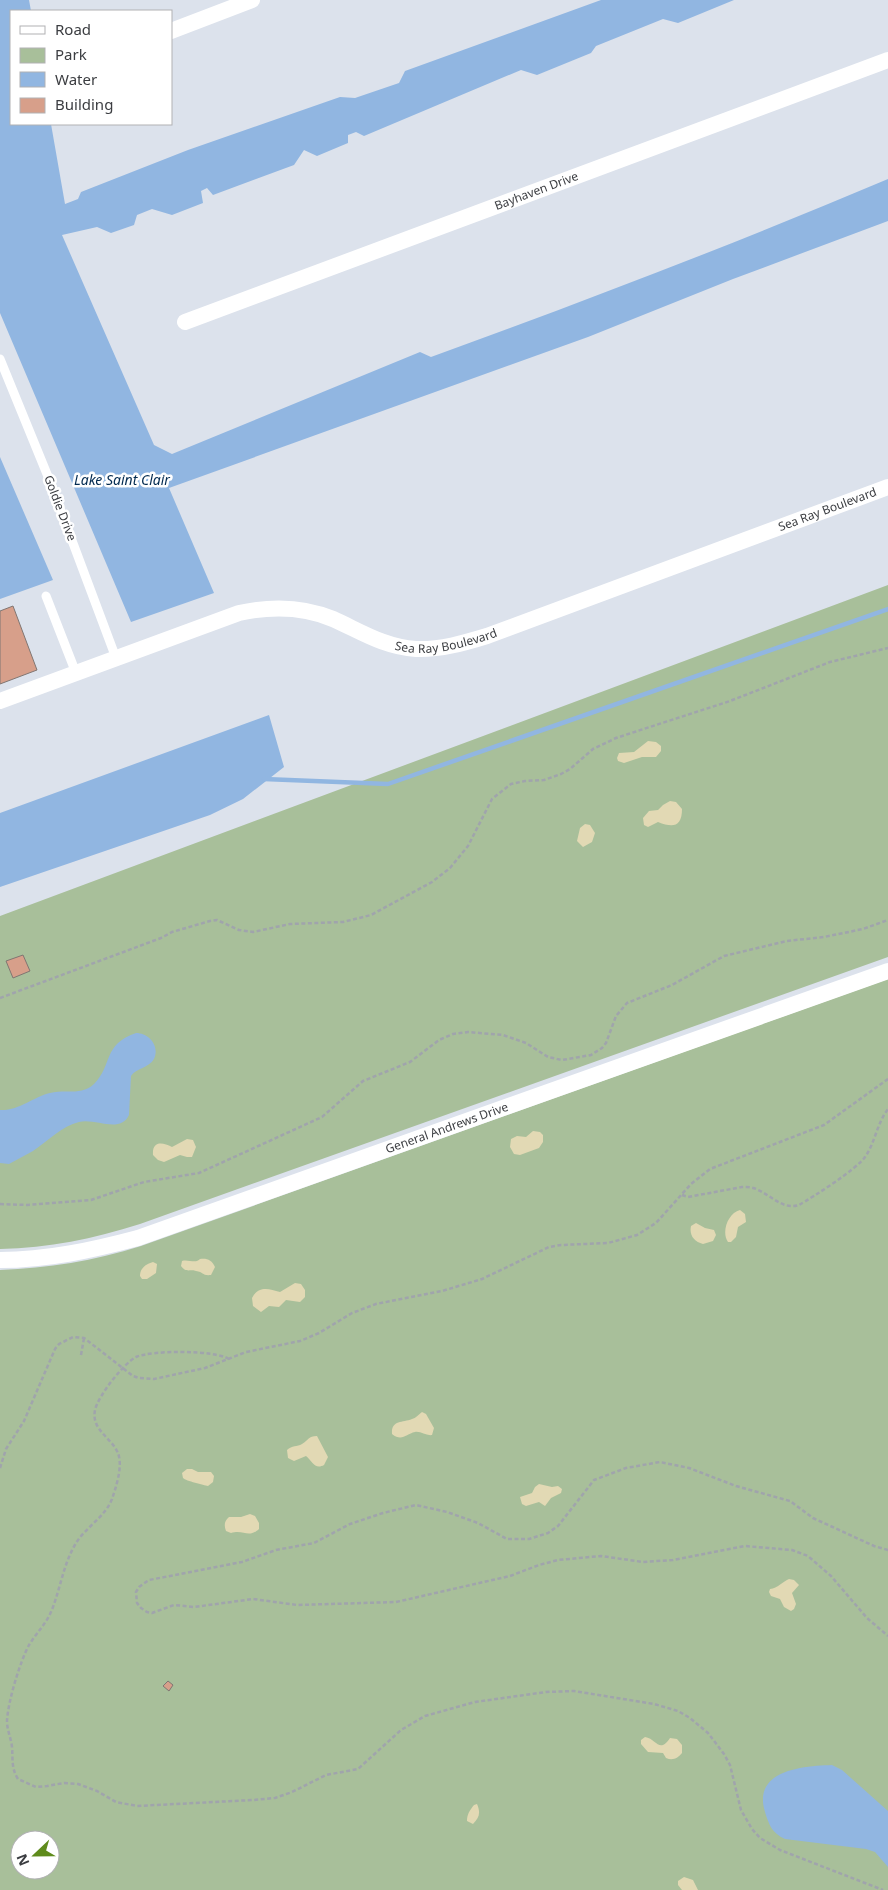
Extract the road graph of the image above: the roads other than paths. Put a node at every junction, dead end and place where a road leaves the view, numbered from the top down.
1 (252, 0) edge
2 (172, 31) edge
3 (888, 60) edge
4 (185, 322) dead end
5 (0, 359) edge
6 (888, 487) edge
7 (46, 596) dead end
8 (116, 658) junction
9 (76, 673) junction
10 (0, 701) edge
11 (888, 971) edge
12 (0, 1260) edge

1 - 2 street
3 - 4 street, Bayhaven Drive
5 - 8 lane, Goldie Drive
6 - 8 street, Sea Ray Boulevard
7 - 9 lane
8 - 9 street, Sea Ray Boulevard
9 - 10 street, Sea Ray Boulevard
11 - 12 street, General Andrews Drive

